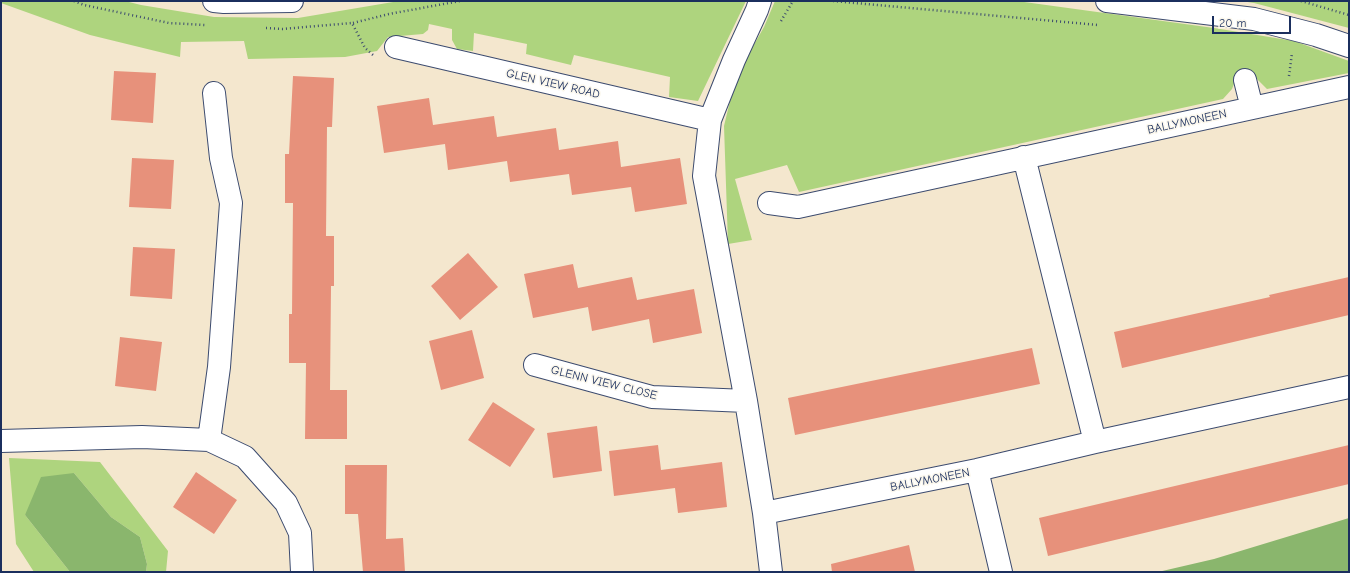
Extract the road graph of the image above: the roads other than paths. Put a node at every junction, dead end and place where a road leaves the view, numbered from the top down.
1 (214, 1) edge
2 (292, 1) edge
3 (760, 1) edge
4 (1107, 1) edge
5 (1349, 46) edge
6 (396, 47) dead end
7 (1245, 80) dead end
8 (1349, 87) edge
9 (214, 93) dead end
10 (1252, 108) junction
11 (710, 120) junction
12 (1024, 157) junction
13 (769, 203) dead end
14 (535, 365) dead end
15 (1349, 387) edge
16 (746, 401) junction
17 (209, 440) junction
18 (1, 441) edge
19 (1095, 442) junction
20 (977, 470) junction
21 (764, 513) junction
22 (302, 572) edge
23 (771, 572) edge
24 (1001, 572) edge

1 - 2 street
3 - 11 street
4 - 5 street
6 - 11 street, GLEN VIEW ROAD
7 - 10 street
8 - 10 street, BALLYMONEEN
9 - 17 street
10 - 12 street, BALLYMONEEN
11 - 16 street
12 - 13 street, BALLYMONEEN
12 - 19 street
14 - 16 street, GLENN VIEW CLOSE
15 - 19 street, BALLYMONEEN
16 - 21 street
17 - 18 street
17 - 22 street
19 - 20 street, BALLYMONEEN
20 - 21 street, BALLYMONEEN
20 - 24 street
21 - 23 street

